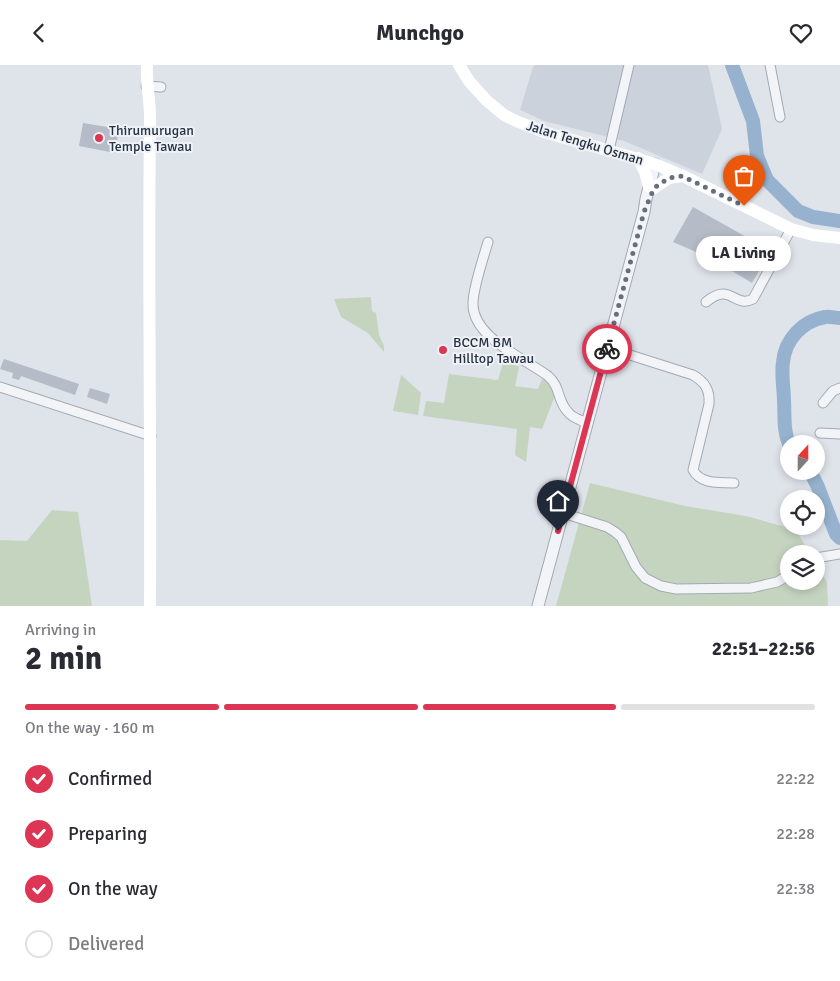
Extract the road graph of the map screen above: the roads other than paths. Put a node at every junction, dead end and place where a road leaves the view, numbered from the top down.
1 (147, 65) edge
2 (154, 65) edge
3 (460, 65) edge
4 (629, 65) edge
5 (770, 65) edge
6 (152, 89) junction
7 (780, 117) dead end
8 (609, 150) junction
9 (638, 158) junction
10 (658, 165) junction
11 (682, 176) junction
12 (651, 187) junction
13 (791, 229) junction
14 (840, 239) edge
15 (488, 243) dead end
16 (706, 302) dead end
17 (608, 348) junction
18 (0, 387) edge
19 (840, 388) edge
20 (823, 403) dead end
21 (587, 423) junction
22 (820, 433) dead end
23 (840, 434) edge
24 (150, 436) junction
25 (734, 483) dead end
26 (563, 513) junction
27 (840, 554) edge
28 (825, 556) edge
29 (780, 580) edge
30 (150, 606) edge
31 (538, 606) edge

1 - 6 main road
2 - 6 main road
3 - 8 main road, Jalan Tengku Osman
4 - 8 street
5 - 7 street
6 - 24 main road
8 - 9 main road, Jalan Tengku Osman
9 - 10 main road, Jalan Tengku Osman
9 - 12 main road
10 - 11 main road, Jalan Tengku Osman
10 - 12 street
11 - 12 main road
11 - 13 main road, Jalan Tengku Osman
12 - 17 street
13 - 14 main road, Jalan Tengku Osman
13 - 16 street
15 - 21 street
17 - 21 street
17 - 25 street
18 - 24 street
19 - 20 street
21 - 26 street
22 - 23 street
24 - 30 main road
26 - 29 street
26 - 31 street
27 - 28 street

